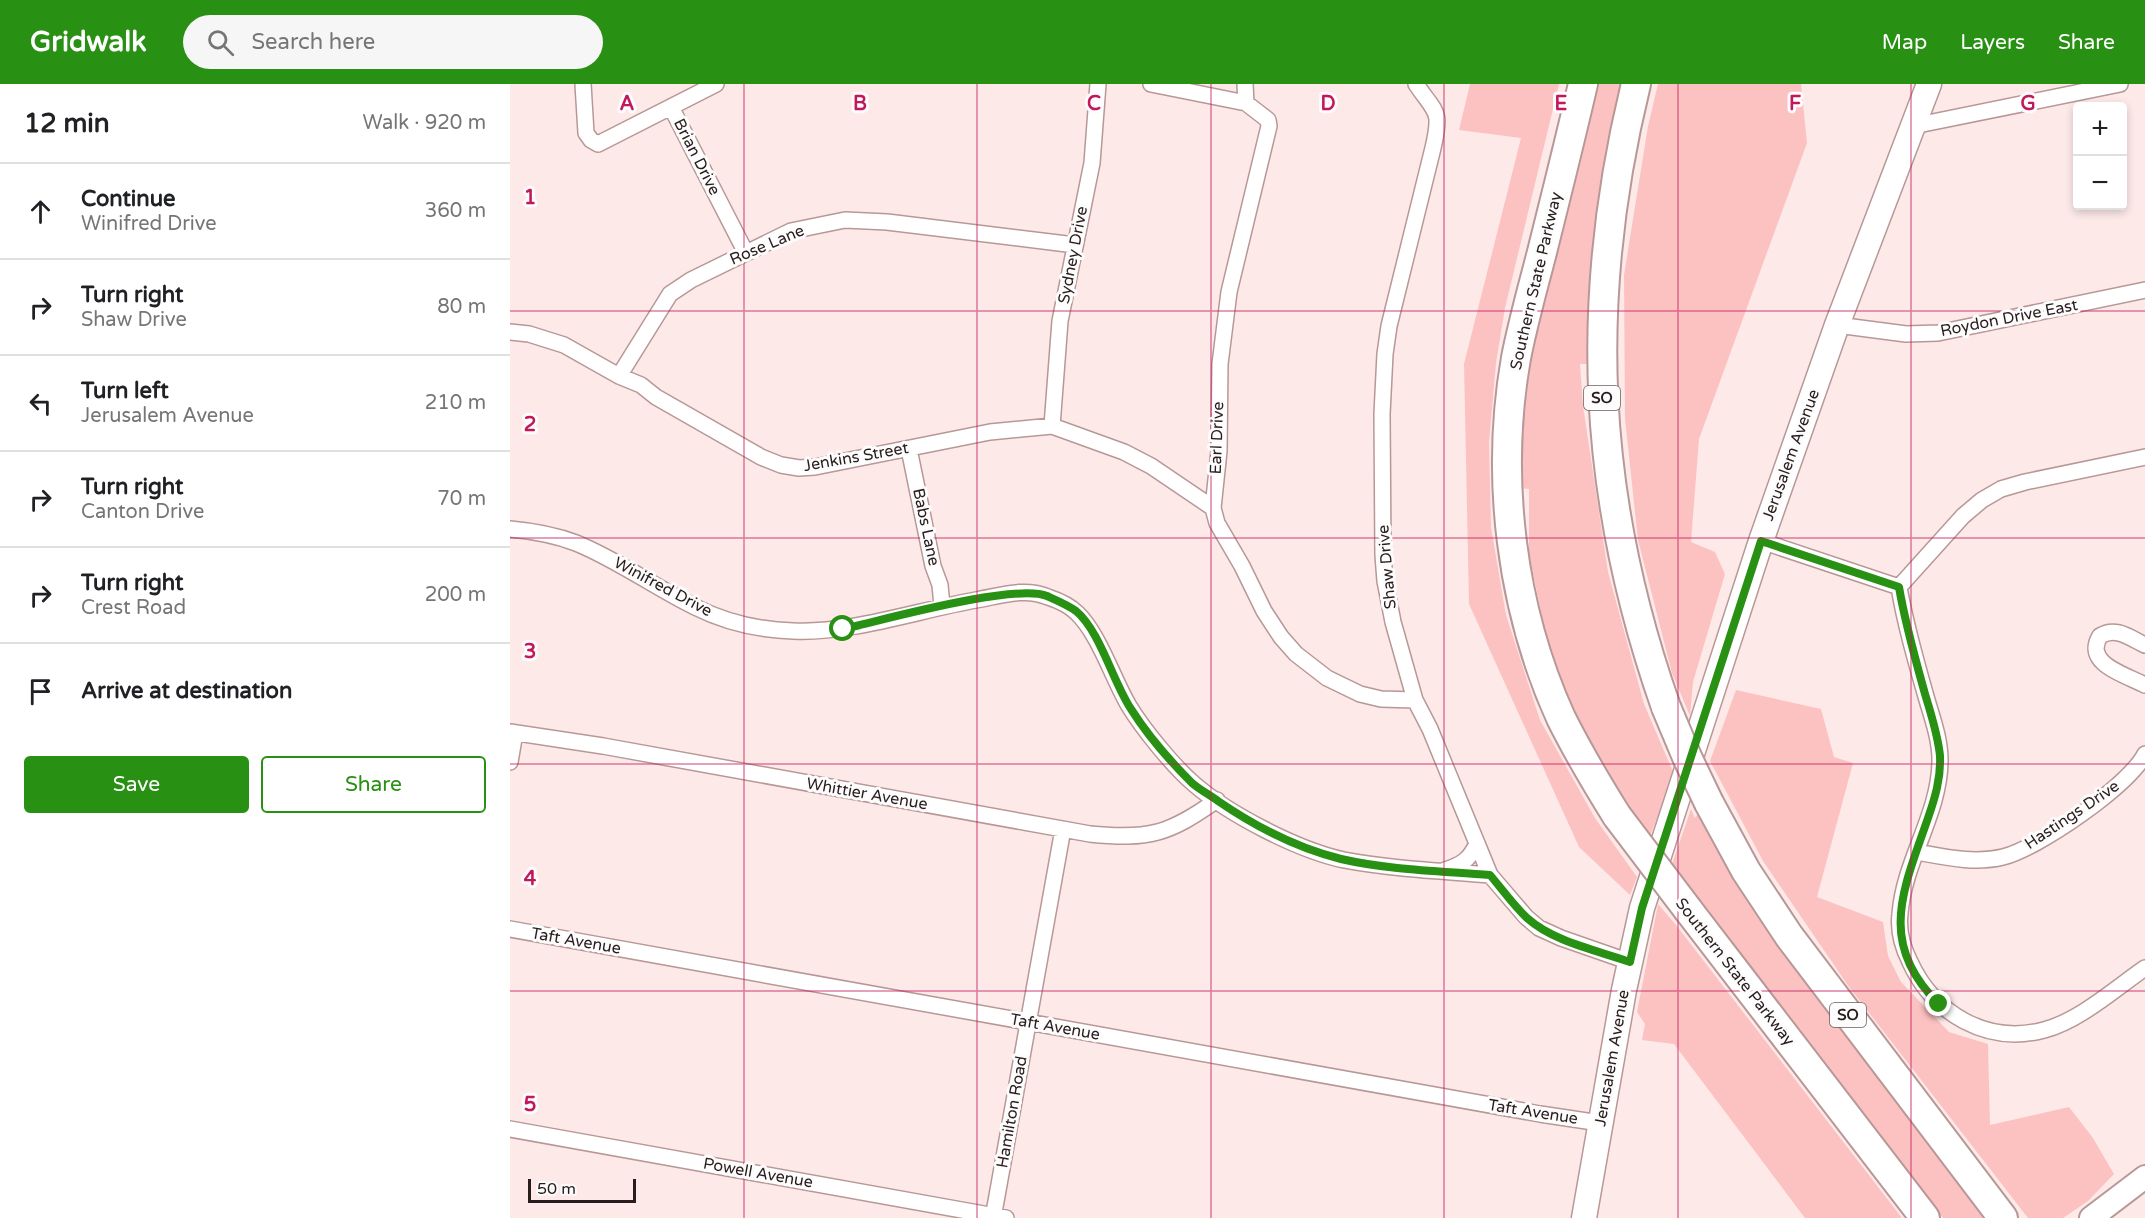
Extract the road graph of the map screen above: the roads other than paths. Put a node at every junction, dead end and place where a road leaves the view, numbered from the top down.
1 (583, 84) edge
2 (716, 84) edge
3 (1098, 84) edge
4 (1151, 84) edge
5 (1245, 84) edge
6 (1416, 84) edge
7 (1571, 84) edge
8 (1583, 84) edge
9 (1636, 84) edge
10 (1929, 84) edge
11 (2121, 84) edge
12 (1246, 103) junction
13 (671, 106) junction
14 (1913, 126) junction
15 (1558, 186) junction
16 (1075, 246) junction
17 (746, 252) junction
18 (2145, 290) edge
19 (1837, 325) junction
20 (510, 332) edge
21 (619, 376) junction
22 (1052, 426) junction
23 (909, 449) junction
24 (2145, 458) edge
25 (1213, 508) junction
26 (510, 529) edge
27 (1761, 541) junction
28 (1899, 587) junction
29 (942, 606) junction
30 (2145, 645) edge
31 (2145, 685) edge
32 (1415, 700) junction
33 (513, 732) edge
34 (2145, 754) edge
35 (510, 762) edge
36 (1217, 800) junction
37 (1063, 829) junction
38 (1477, 843) junction
39 (1917, 852) junction
40 (1442, 872) junction
41 (1490, 875) junction
42 (510, 929) edge
43 (1630, 962) junction
44 (2145, 968) edge
45 (1028, 1022) junction
46 (1600, 1123) junction
47 (510, 1129) edge
48 (2145, 1177) edge
49 (998, 1217) edge
50 (1584, 1218) edge
51 (1924, 1218) edge
52 (2003, 1218) edge
53 (2091, 1218) edge

1 - 13 street
2 - 13 street, Brian Drive
3 - 16 street, Sydney Drive
4 - 12 street
5 - 12 street
6 - 32 street, Shaw Drive
7 - 15 highway
8 - 15 highway, Southern State Parkway
9 - 52 highway, SO, bridge
10 - 14 main road, Jerusalem Avenue
11 - 14 street
12 - 25 street, Earl Drive
13 - 17 street, Brian Drive
14 - 19 main road, Jerusalem Avenue
15 - 51 highway, Southern State Parkway, bridge
16 - 17 street, Rose Lane
16 - 22 street, Sydney Drive
17 - 21 street, Rose Lane
18 - 19 street, Roydon Drive East
19 - 27 main road, Jerusalem Avenue
20 - 21 street, Jenkins Street
21 - 23 street, Jenkins Street
22 - 23 street, Jenkins Street
22 - 25 street, Jenkins Street
23 - 29 street, Babs Lane
24 - 28 street
25 - 32 street, Earl Drive
26 - 29 street, Winifred Drive
27 - 28 street
27 - 43 main road, Jerusalem Avenue
28 - 39 street
29 - 36 street, Winifred Drive
30 - 31 street
32 - 38 street, Shaw Drive
33 - 35 street
33 - 37 street, Whittier Avenue
34 - 39 street, Hastings Drive
36 - 37 street, Whittier Avenue
36 - 40 street, Winifred Drive
37 - 45 street, Hamilton Road
38 - 40 street
38 - 41 street, Shaw Drive
39 - 44 street
40 - 41 street, Winifred Drive
41 - 43 street, Shaw Drive
42 - 45 street, Taft Avenue
43 - 46 main road, Jerusalem Avenue
45 - 46 street, Taft Avenue
45 - 49 street, Hamilton Road
46 - 50 main road, Jerusalem Avenue
47 - 49 street, Powell Avenue
48 - 53 main road

